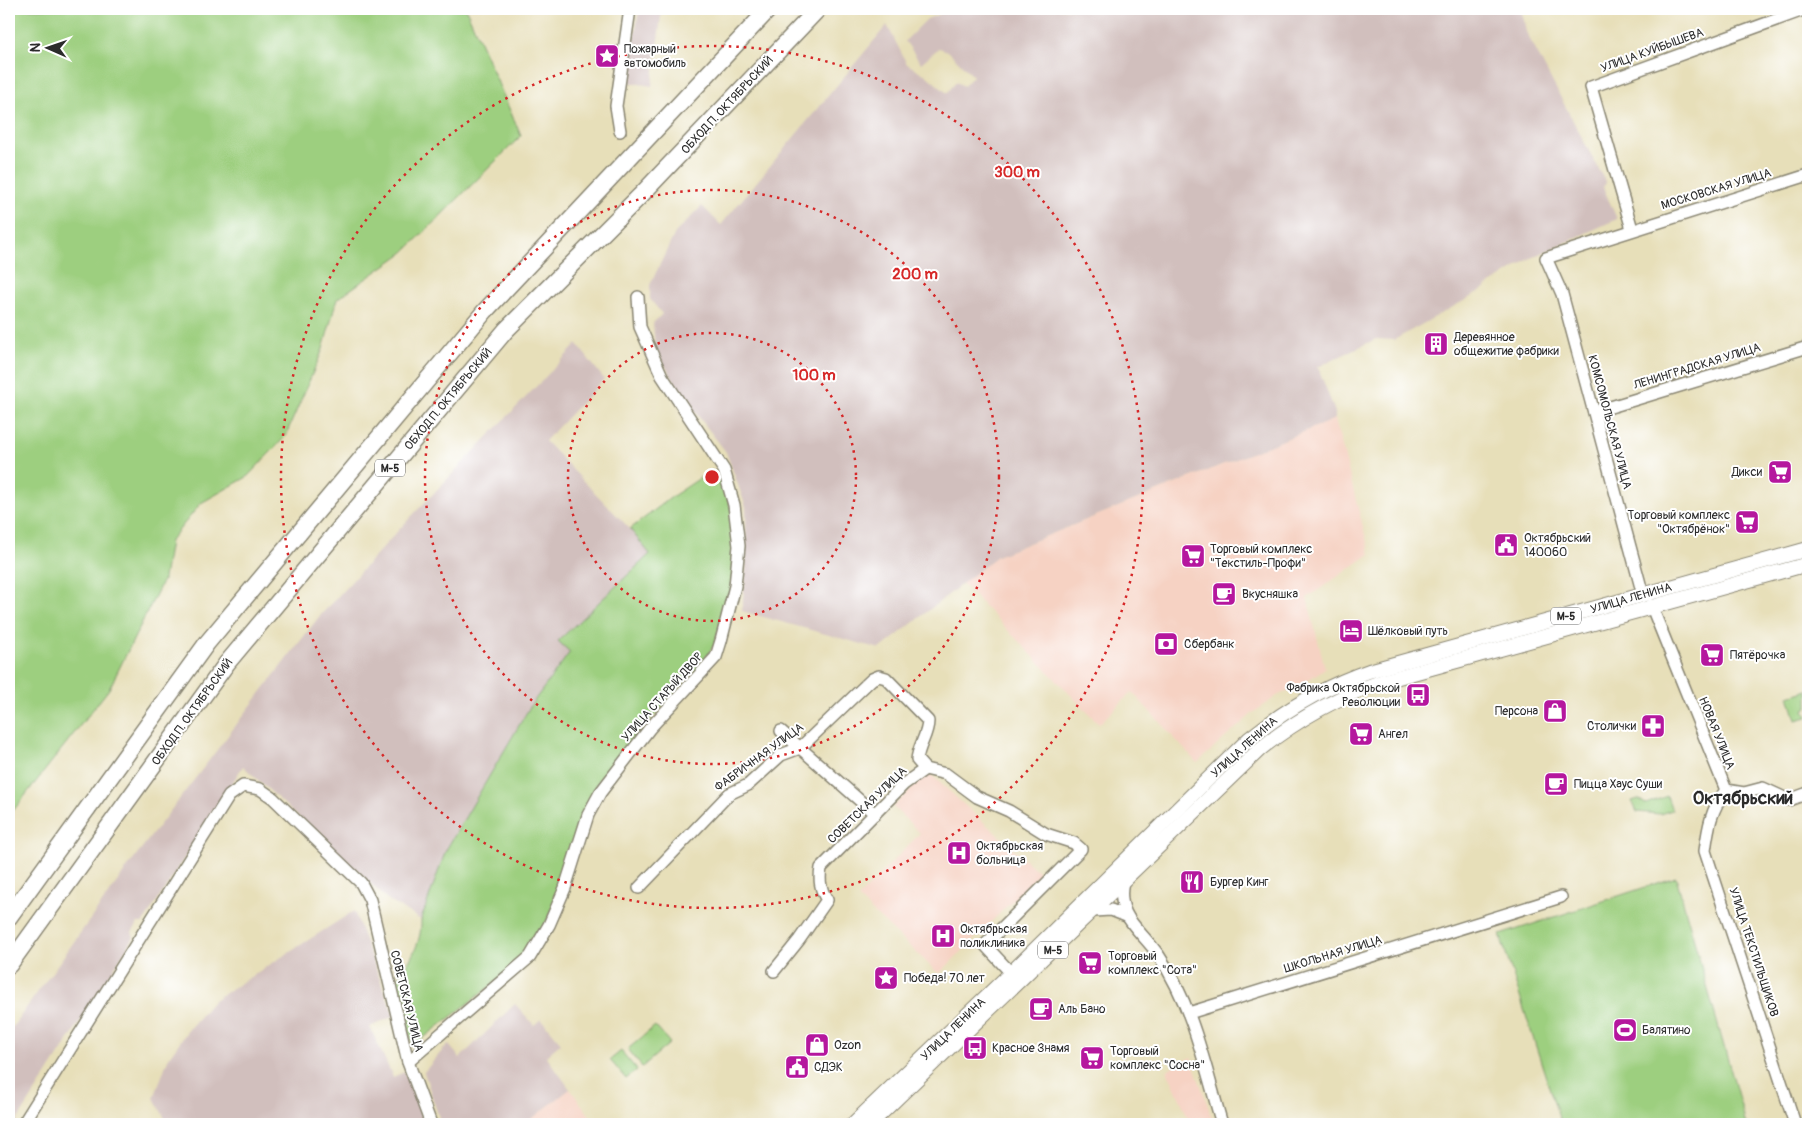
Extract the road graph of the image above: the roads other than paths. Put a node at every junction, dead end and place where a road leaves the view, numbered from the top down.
1 (630, 9) edge
2 (769, 9) edge
3 (818, 9) edge
4 (1806, 9) edge
5 (620, 131) dead end
6 (1808, 175) edge
7 (1632, 229) junction
8 (1546, 258) joint
9 (638, 297) dead end
10 (1808, 347) edge
11 (1594, 412) junction
12 (1808, 549) edge
13 (1808, 564) edge
14 (1647, 600) junction
15 (781, 731) dead end
16 (800, 748) junction
17 (925, 769) junction
18 (1726, 790) junction
19 (1808, 793) edge
20 (875, 814) junction
21 (1123, 881) junction
22 (639, 888) dead end
23 (1561, 897) dead end
24 (1093, 911) junction
25 (9, 916) edge
26 (1126, 916) junction
27 (9, 965) edge
28 (774, 971) dead end
29 (1011, 973) junction
30 (1189, 1013) junction
31 (408, 1062) junction
32 (876, 1122) edge
33 (23, 1124) edge
34 (431, 1124) edge
35 (853, 1124) edge
36 (1222, 1124) edge
37 (1795, 1124) edge

1 - 5 street
2 - 25 highway, М-5
3 - 27 highway, ОБХОД П. ОКТЯБРЬСКИЙ / М-5
4 - 7 street, УЛИЦА КУЙБЫШЕВА
6 - 7 street, МОСКОВСКАЯ УЛИЦА
7 - 8 street, МОСКОВСКАЯ УЛИЦА
8 - 11 street, КОМСОМОЛЬСКАЯ УЛИЦА
9 - 31 street, УЛИЦА СТАРЫЙ ДВОР
10 - 11 street, ЛЕНИНГРАДСКАЯ УЛИЦА
11 - 14 street, КОМСОМОЛЬСКАЯ УЛИЦА
12 - 14 main road, УЛИЦА ЛЕНИНА / М-5
13 - 14 main road, УЛИЦА ЛЕНИНА / М-5
14 - 18 street, НОВАЯ УЛИЦА
14 - 21 main road, УЛИЦА ЛЕНИНА / М-5
14 - 29 main road, УЛИЦА ЛЕНИНА / М-5
15 - 16 street
16 - 17 street, ФАБРИЧНАЯ УЛИЦА
16 - 20 street
16 - 22 street, ФАБРИЧНАЯ УЛИЦА
17 - 20 street, СОВЕТСКАЯ УЛИЦА
17 - 29 street, СОВЕТСКАЯ УЛИЦА
18 - 19 street, НОВАЯ УЛИЦА
18 - 37 street, УЛИЦА ТЕКСТИЛЬЩИКОВ
20 - 28 street, СОВЕТСКАЯ УЛИЦА
21 - 24 main road, УЛИЦА ЛЕНИНА / М-5
21 - 26 street
23 - 30 street, ШКОЛЬНАЯ УЛИЦА
24 - 26 street
24 - 32 main road, УЛИЦА ЛЕНИНА / М-5
26 - 30 street
29 - 35 main road, УЛИЦА ЛЕНИНА / М-5
30 - 36 street
31 - 33 street, СОВЕТСКАЯ УЛИЦА
31 - 34 street, СОВЕТСКАЯ УЛИЦА

